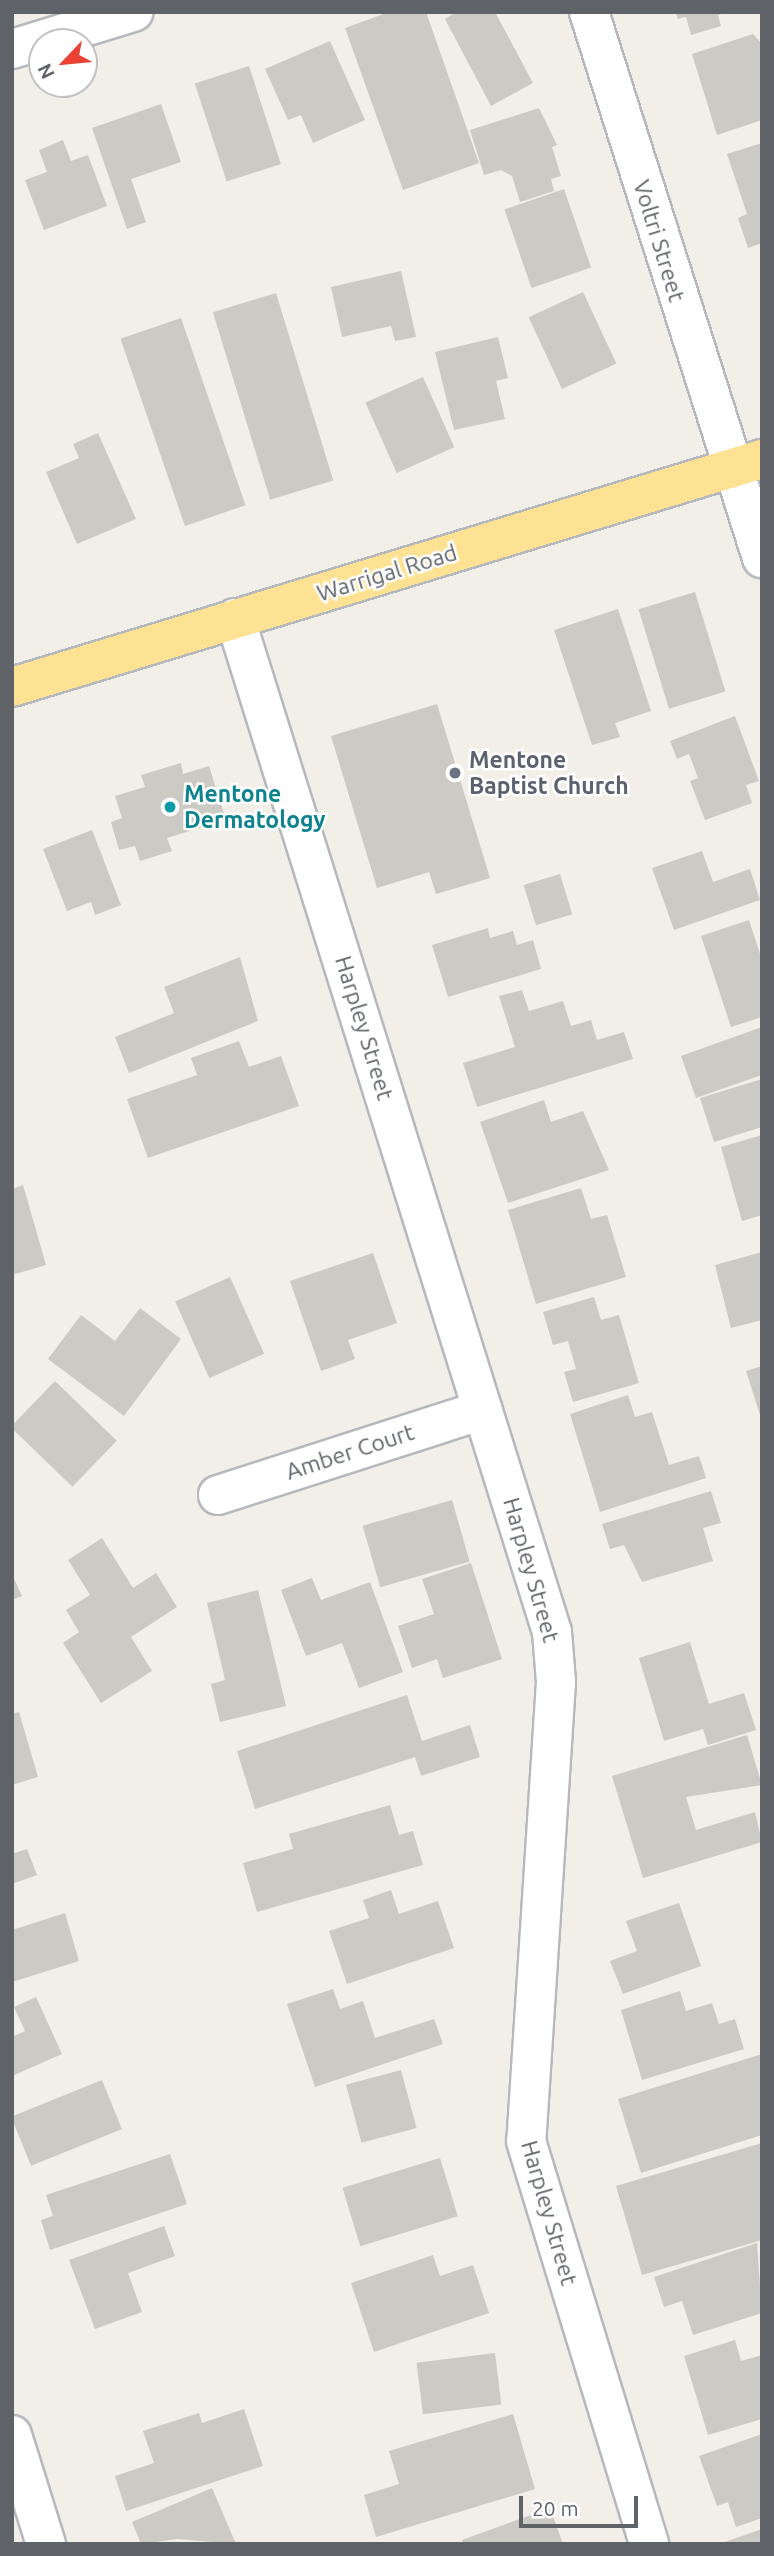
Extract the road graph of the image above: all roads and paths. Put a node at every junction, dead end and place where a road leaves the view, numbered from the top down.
1 (132, 12) edge
2 (589, 12) edge
3 (12, 49) edge
4 (747, 463) edge
5 (762, 558) edge
6 (235, 618) junction
7 (12, 687) edge
8 (483, 1410) junction
9 (218, 1495) dead end
10 (12, 2435) edge
11 (46, 2544) edge
12 (649, 2544) edge

1 - 3 street
2 - 4 street, Voltri Street
4 - 5 street, Voltri Street
4 - 6 highway, Warrigal Road
6 - 7 highway, Warrigal Road
6 - 8 street, Harpley Street
8 - 9 street, Amber Court
8 - 12 street, Harpley Street
10 - 11 street

